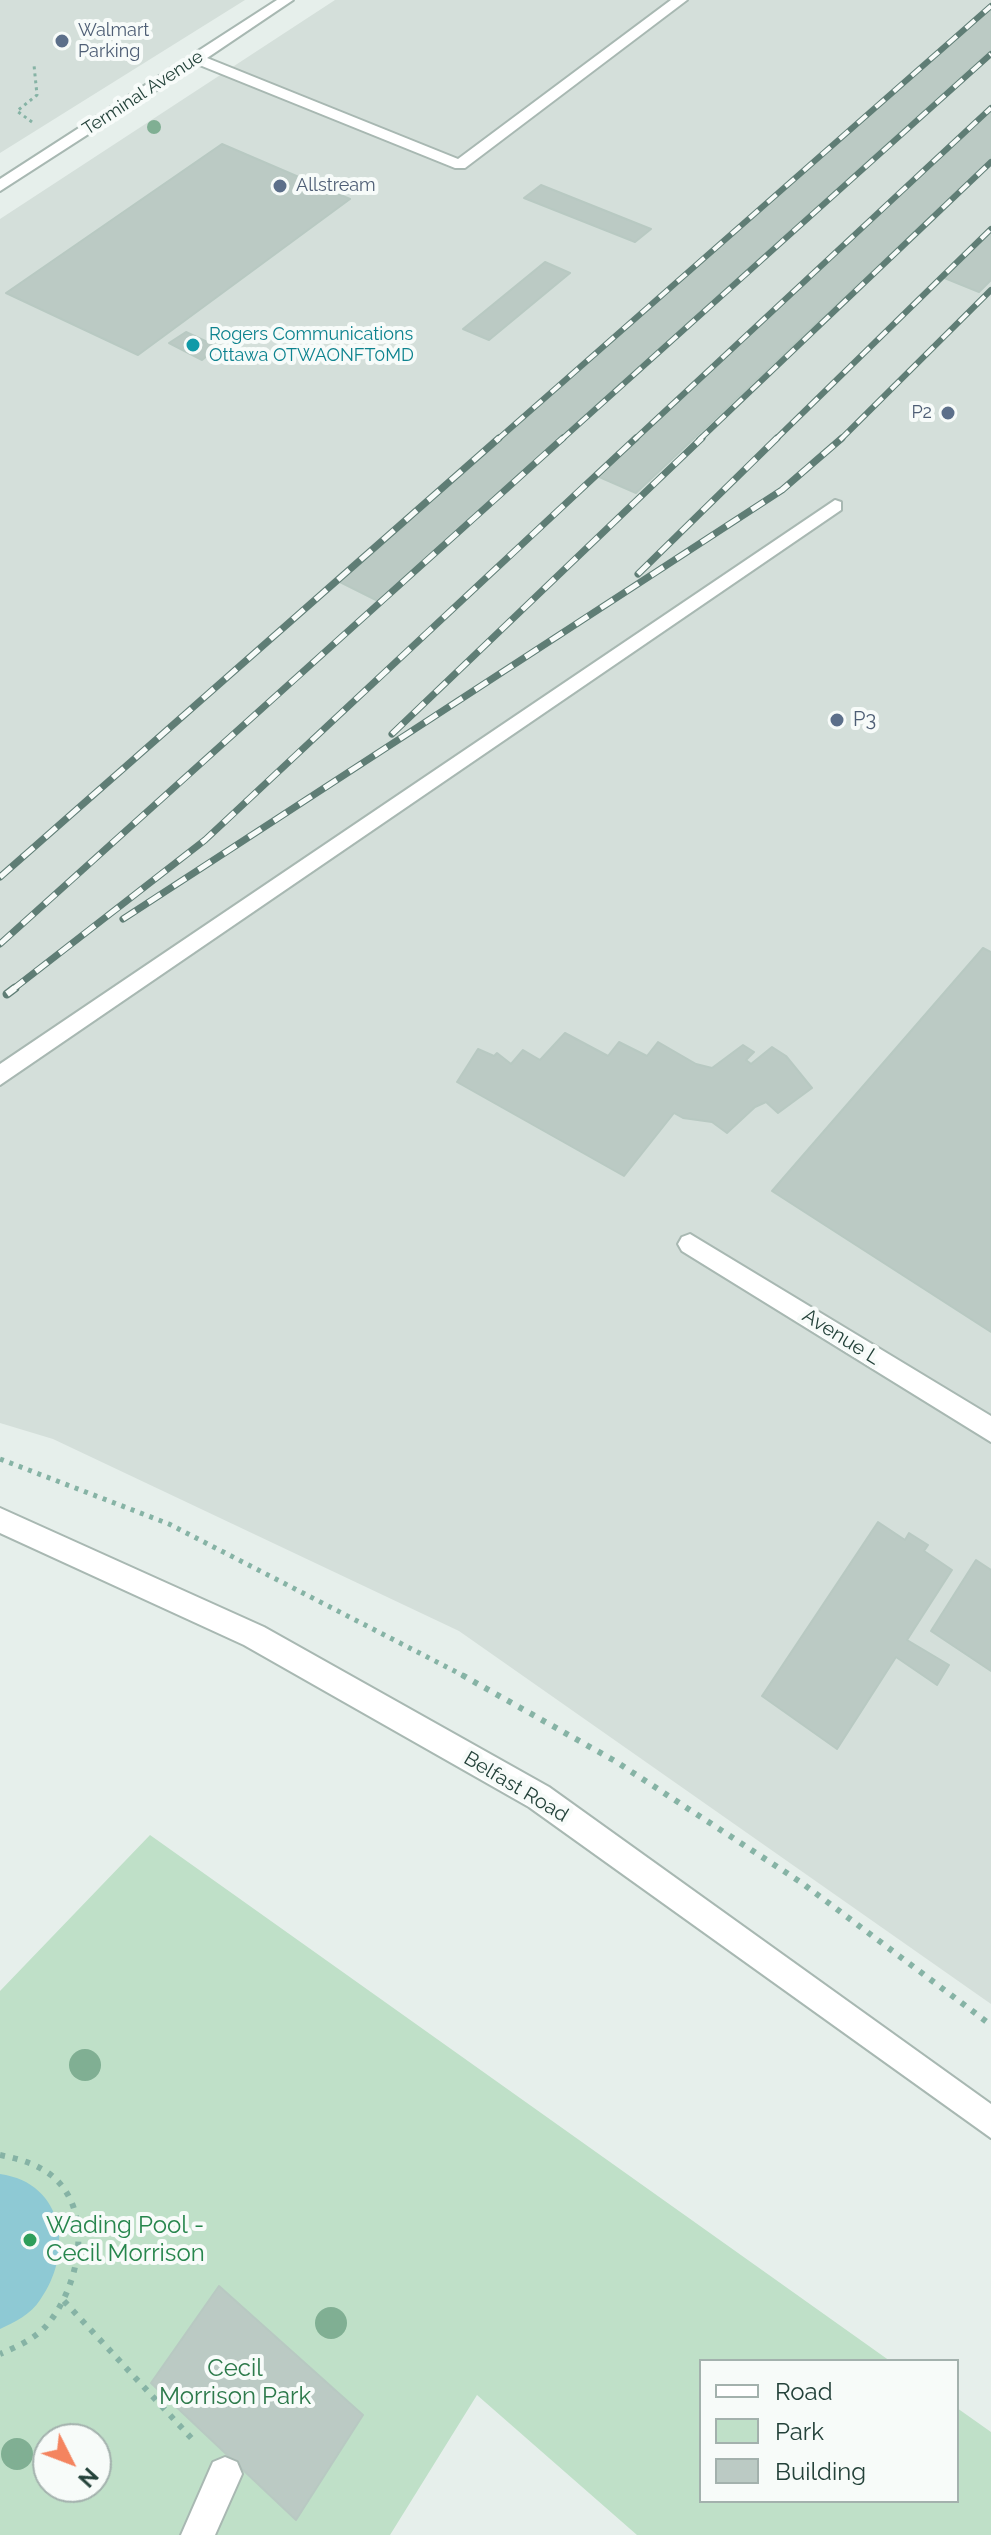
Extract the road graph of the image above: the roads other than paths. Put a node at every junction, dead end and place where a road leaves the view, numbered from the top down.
1 (286, 0) edge
2 (680, 0) edge
3 (195, 58) junction
4 (0, 167) edge
5 (18, 175) junction
6 (0, 186) edge
7 (835, 506) dead end
8 (0, 1076) edge
9 (690, 1244) dead end
10 (991, 1430) edge
11 (0, 1520) edge
12 (991, 2123) edge
13 (225, 2474) road end
14 (198, 2535) edge

1 - 3 street, Terminal Avenue
2 - 3 street
3 - 5 street, Terminal Avenue
4 - 5 street
5 - 6 street, Terminal Avenue
7 - 8 street
9 - 10 street, Avenue L
11 - 12 street, Belfast Road
13 - 14 street

